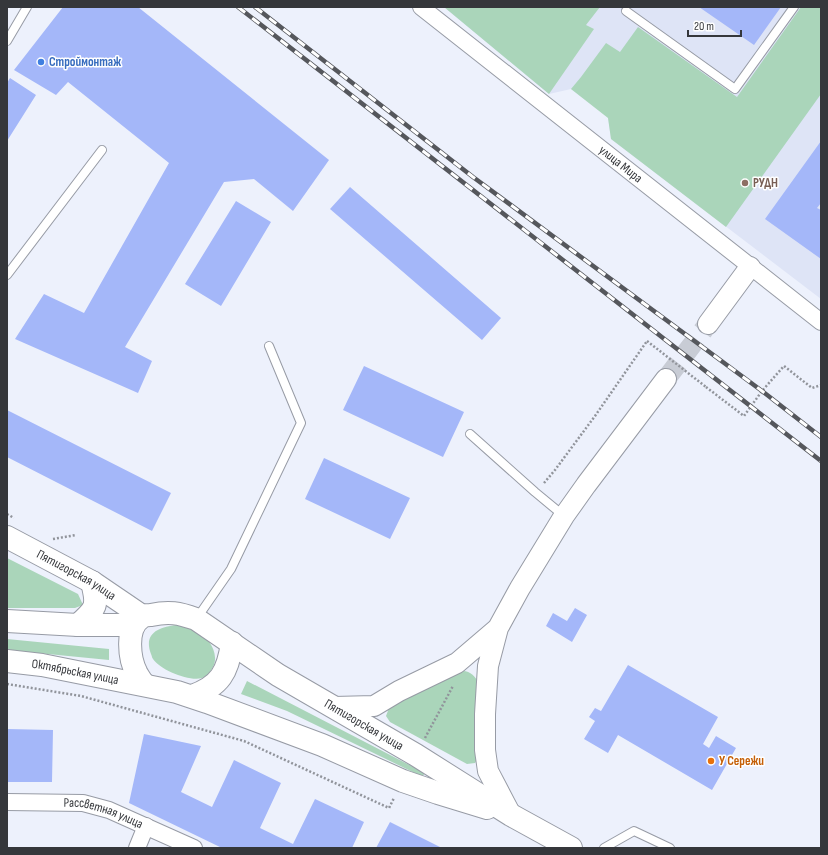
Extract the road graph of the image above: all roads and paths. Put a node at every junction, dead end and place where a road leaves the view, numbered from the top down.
1 (27, 7) edge
2 (420, 7) edge
3 (794, 7) edge
4 (626, 11) dead end
5 (7, 41) edge
6 (102, 150) dead end
7 (750, 267) junction
8 (7, 275) edge
9 (821, 322) edge
10 (708, 324) tunnel mouth
11 (269, 346) dead end
12 (666, 378) tunnel mouth
13 (821, 385) edge
14 (470, 434) dead end
15 (535, 492) junction
16 (7, 514) edge
17 (564, 516) junction
18 (14, 529) edge
19 (76, 535) dead end
20 (48, 536) dead end
21 (92, 582) junction
22 (196, 619) junction
23 (7, 621) edge
24 (138, 621) junction
25 (78, 625) junction
26 (498, 628) junction
27 (225, 638) junction
28 (7, 660) edge
29 (457, 663) junction
30 (7, 684) edge
31 (144, 684) junction
32 (192, 696) junction
33 (334, 708) junction
34 (416, 755) junction
35 (403, 781) junction
36 (7, 802) edge
37 (511, 815) junction
38 (146, 826) junction
39 (137, 848) edge
40 (194, 848) edge
41 (571, 848) edge
42 (604, 848) edge
43 (670, 848) edge

1 - 5 lane
2 - 7 street, улица Мира
3 - 4 lane
6 - 8 lane
7 - 9 street, улица Мира
7 - 10 street
11 - 22 lane
12 - 17 street
13 - 15 path, bridge
14 - 15 lane
15 - 17 lane
16 - 18 path
17 - 26 street
18 - 21 main road, Пятигорская улица
19 - 20 path
21 - 24 main road, Пятигорская улица
21 - 25 main road
22 - 24 main road
22 - 27 main road
23 - 25 main road
24 - 25 main road
24 - 31 main road
26 - 29 street
26 - 37 street
27 - 32 main road
27 - 33 main road, Пятигорская улица
28 - 31 main road, Октябрьская улица
29 - 33 street
29 - 34 path
30 - 35 path
31 - 32 main road
32 - 35 main road, Пятигорская улица
33 - 34 main road, Пятигорская улица
34 - 37 main road, Пятигорская улица
35 - 37 main road, Пятигорская улица
36 - 38 street, Рассветная улица
37 - 41 main road, Пятигорская улица
38 - 39 street
38 - 40 street, Рассветная улица
42 - 43 lane

